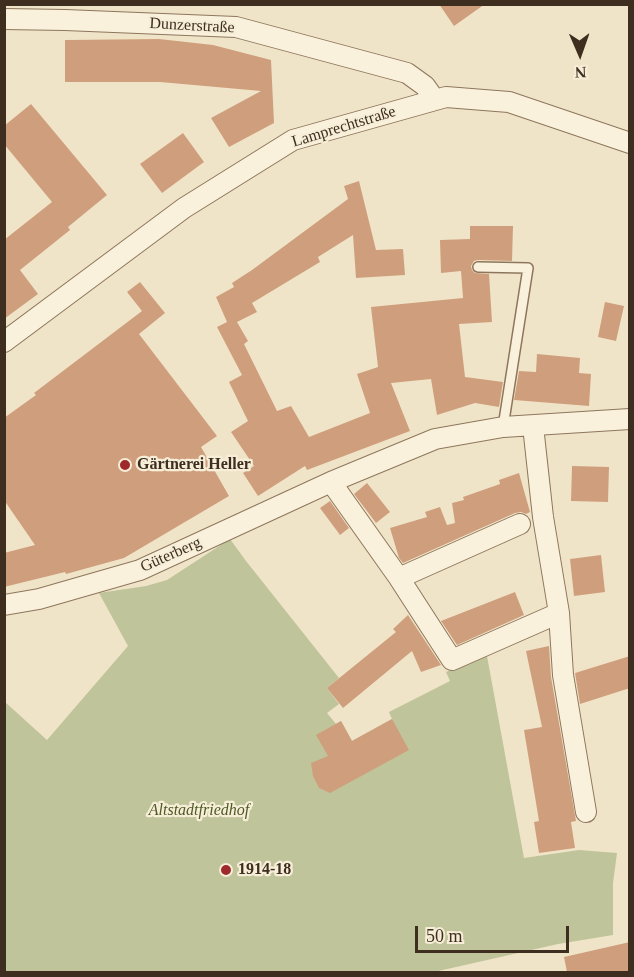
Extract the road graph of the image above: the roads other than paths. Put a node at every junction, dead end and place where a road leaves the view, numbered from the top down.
1 (67, 12) edge
2 (4, 19) edge
3 (435, 100) junction
4 (630, 143) edge
5 (478, 267) dead end
6 (4, 342) edge
7 (630, 419) edge
8 (533, 426) junction
9 (503, 427) junction
10 (331, 482) junction
11 (520, 524) dead end
12 (399, 578) junction
13 (4, 606) edge
14 (559, 613) junction
15 (586, 812) dead end

1 - 2 street, Dunzerstraße
1 - 3 street, Dunzerstraße
3 - 4 street, Lamprechtstraße
3 - 6 street, Lamprechtstraße
5 - 9 lane
7 - 8 street, Güterberg
8 - 9 street, Güterberg
8 - 14 street
9 - 10 street, Güterberg
10 - 12 street
10 - 13 street, Güterberg
11 - 12 street
12 - 14 street
14 - 15 street

